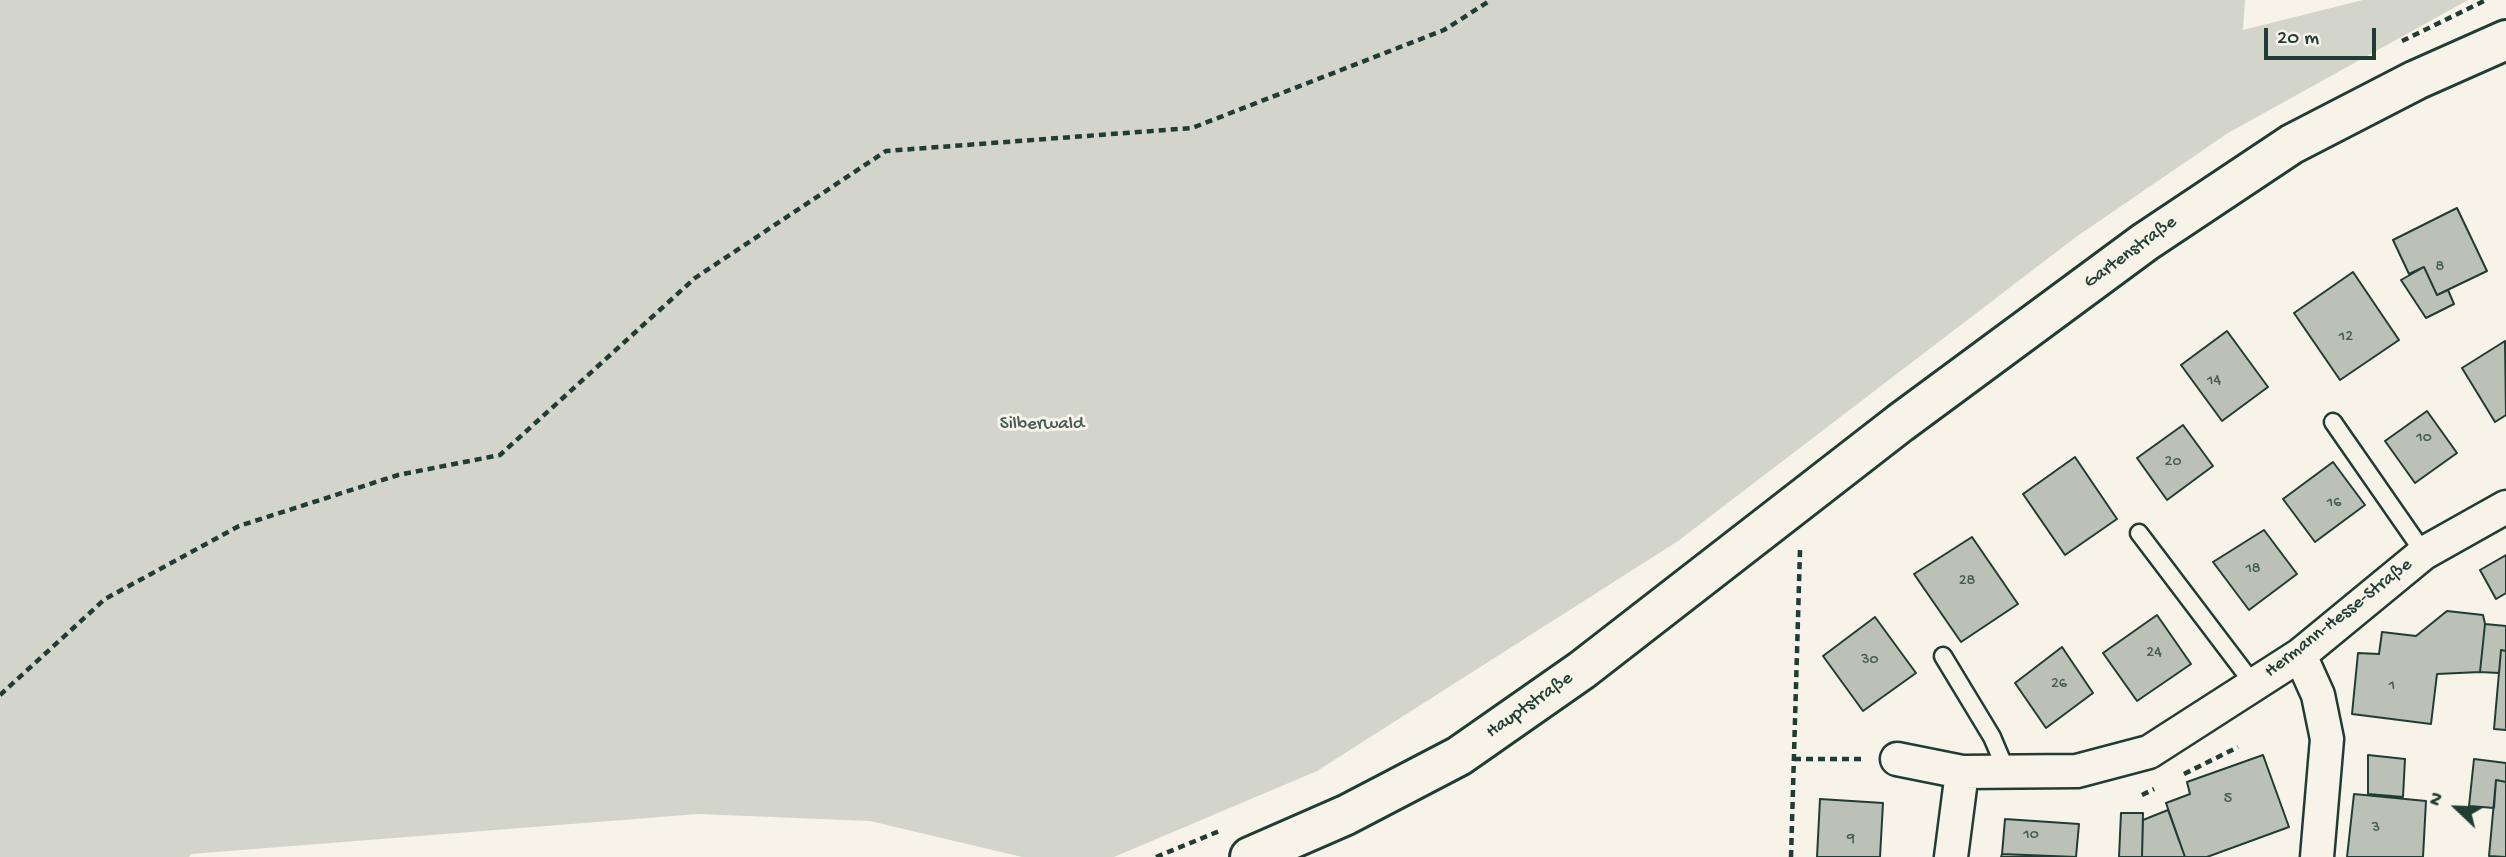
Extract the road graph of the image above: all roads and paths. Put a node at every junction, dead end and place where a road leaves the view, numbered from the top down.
1 (1490, 0) edge
2 (2506, 40) edge
3 (2333, 422) dead end
4 (2506, 507) edge
5 (1785, 513) junction
6 (2139, 533) dead end
7 (2424, 553) junction
8 (2300, 655) junction
9 (1943, 656) dead end
10 (2255, 686) junction
11 (0, 695) edge
12 (2238, 747) dead end
13 (1794, 759) junction
14 (1897, 759) joint
15 (2006, 770) junction
16 (1962, 772) junction
17 (2178, 777) dead end
18 (2166, 783) dead end
19 (2142, 795) dead end
20 (1250, 857) edge
21 (1791, 857) edge
22 (1951, 857) edge
23 (2317, 857) edge

1 - 11 path
2 - 5 main road, Gartenstraße
3 - 7 lane, Hermann-Hesse-Straße
4 - 7 street, Hermann-Hesse-Straße
5 - 13 path
5 - 20 main road, Hauptstraße
6 - 10 lane, Hermann-Hesse-Straße
7 - 8 street, Hermann-Hesse-Straße
8 - 10 street, Hermann-Hesse-Straße
8 - 23 street
9 - 15 lane
10 - 15 street, Hermann-Hesse-Straße
12 - 17 path
13 - 14 path
13 - 21 path
14 - 16 street, Hermann-Hesse-Straße
15 - 16 street, Hermann-Hesse-Straße
16 - 22 street
18 - 19 path

